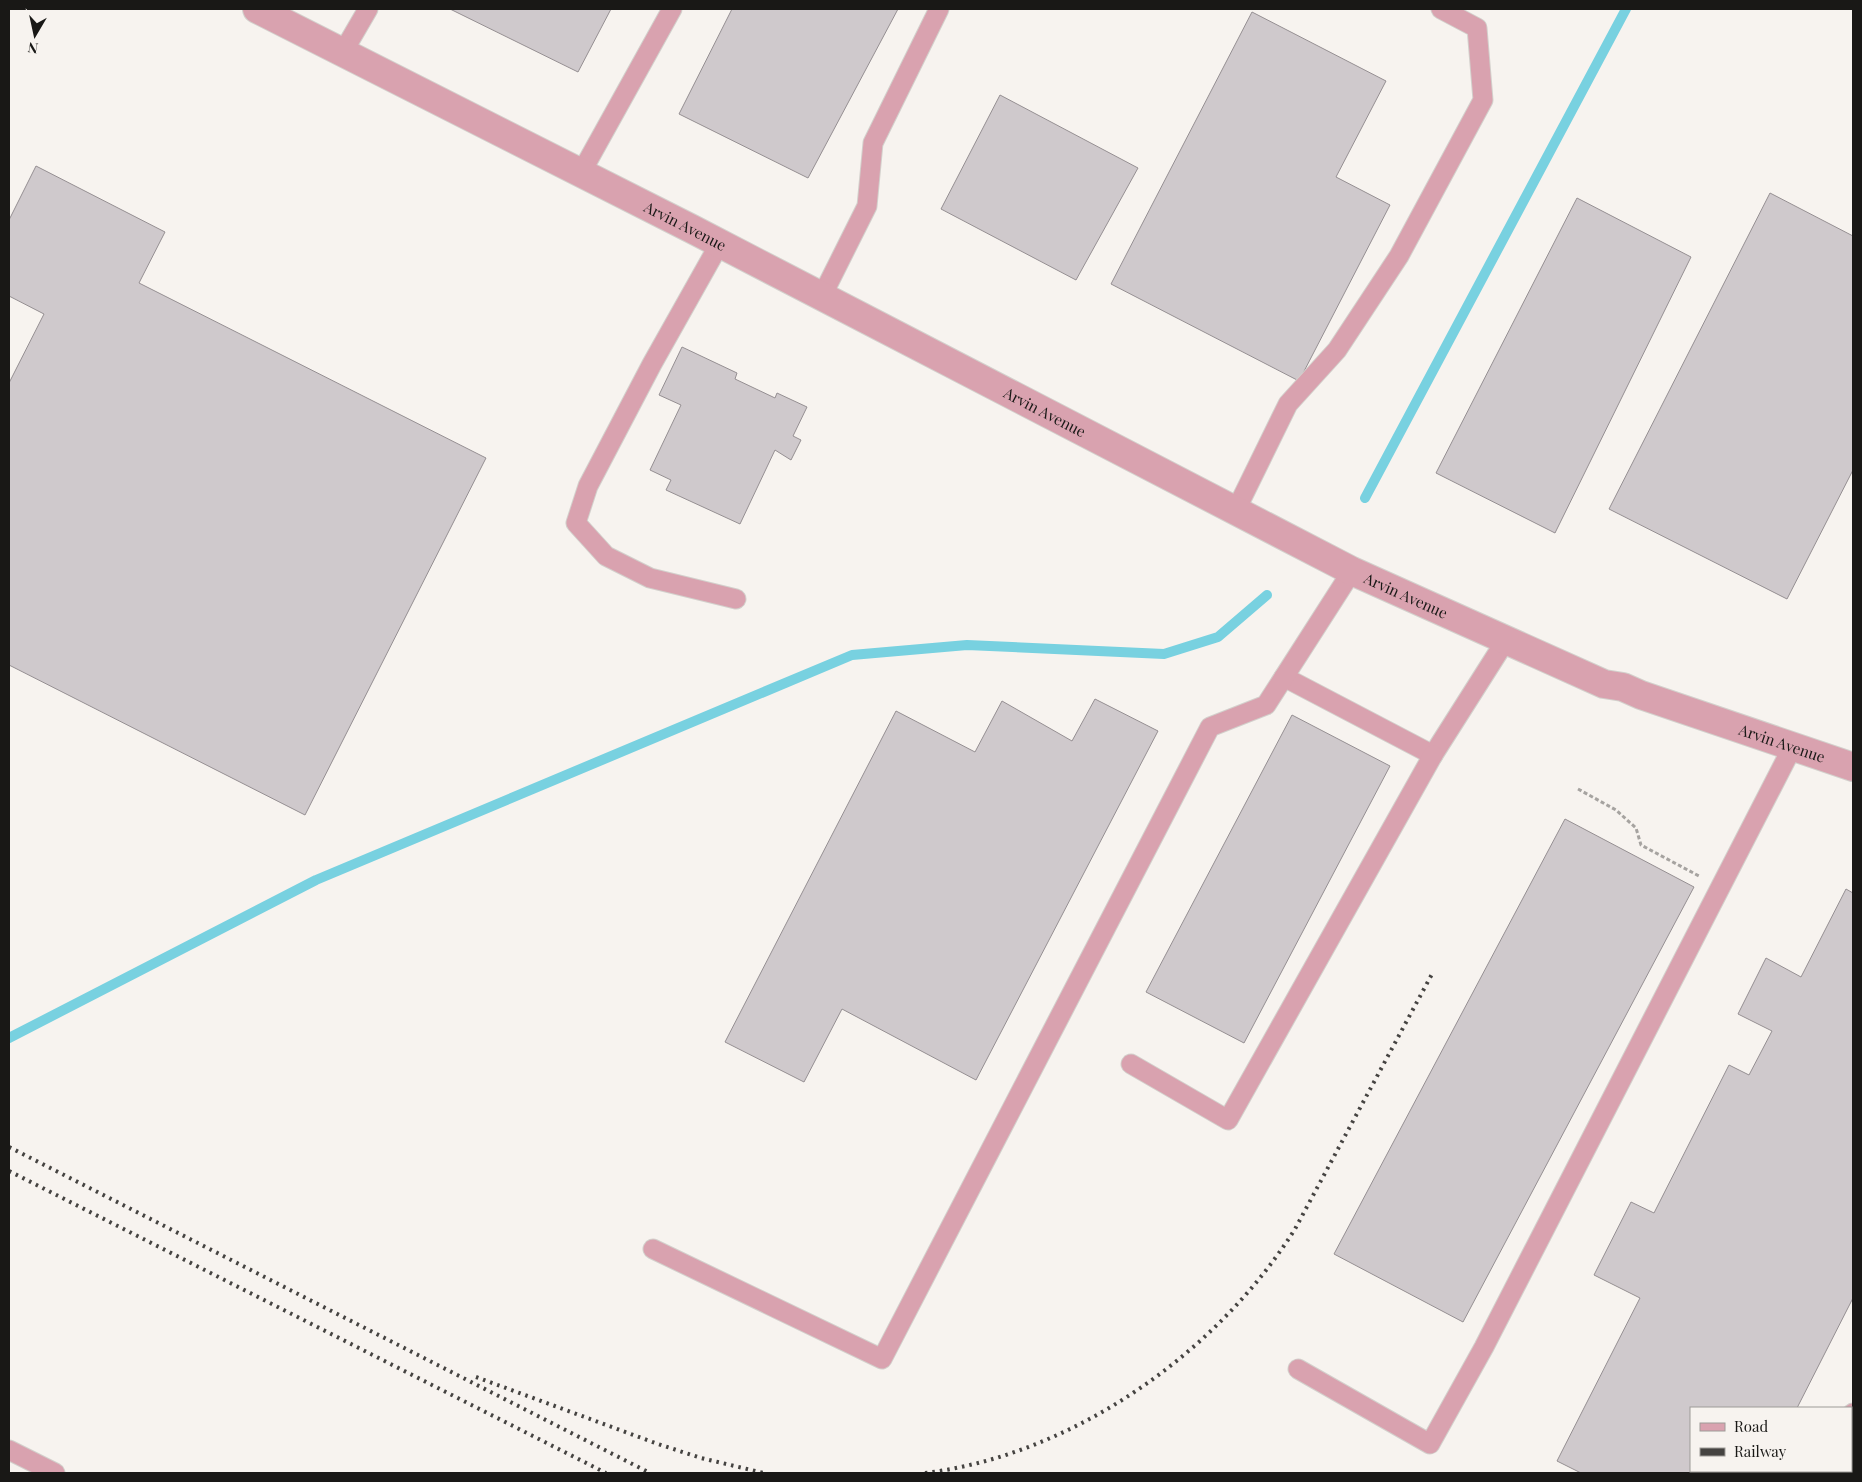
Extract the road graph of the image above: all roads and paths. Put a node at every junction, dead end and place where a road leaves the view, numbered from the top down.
1 (257, 9) edge
2 (368, 9) edge
3 (672, 9) edge
4 (939, 9) edge
5 (1441, 9) edge
6 (343, 52) junction
7 (581, 173) junction
8 (720, 243) junction
9 (822, 296) junction
10 (1236, 510) junction
11 (1352, 571) junction
12 (736, 599) dead end
13 (1506, 640) junction
14 (1284, 677) junction
15 (1793, 746) junction
16 (1433, 755) junction
17 (1853, 767) edge
18 (1578, 789) dead end
19 (1704, 879) dead end
20 (1131, 1064) dead end
21 (653, 1249) dead end
22 (1298, 1369) dead end
23 (9, 1450) edge
24 (55, 1473) edge

1 - 6 street, Arvin Avenue
2 - 6 lane
3 - 7 lane
4 - 9 lane
5 - 10 lane
6 - 7 street, Arvin Avenue
7 - 8 street, Arvin Avenue
8 - 9 street, Arvin Avenue
8 - 12 lane
9 - 10 street, Arvin Avenue
10 - 11 street, Arvin Avenue
11 - 13 street, Arvin Avenue
11 - 14 lane
13 - 15 street, Arvin Avenue
13 - 16 lane
14 - 16 lane
14 - 21 lane
15 - 17 street, Arvin Avenue
15 - 22 lane
16 - 20 lane
18 - 19 path
23 - 24 lane

